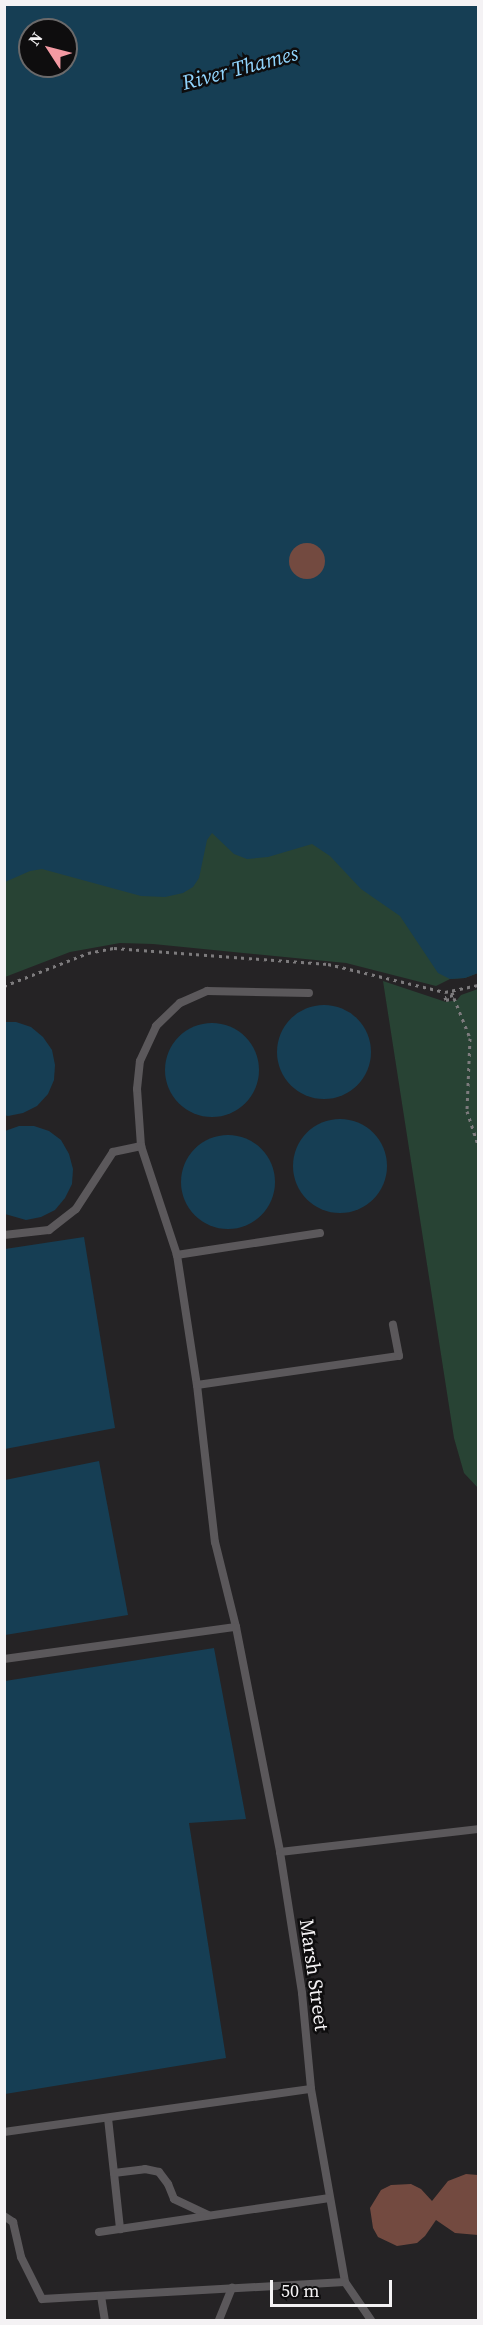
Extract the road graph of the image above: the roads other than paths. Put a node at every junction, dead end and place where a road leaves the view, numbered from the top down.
1 (309, 993) dead end
2 (141, 1146) junction
3 (320, 1233) dead end
4 (4, 1235) edge
5 (177, 1256) junction
6 (393, 1325) dead end
7 (197, 1384) junction
8 (236, 1627) junction
9 (4, 1659) edge
10 (478, 1829) edge
11 (280, 1852) junction
12 (311, 2089) junction
13 (108, 2118) junction
14 (4, 2132) edge
15 (114, 2173) junction
16 (330, 2198) junction
17 (4, 2216) edge
18 (210, 2216) junction
19 (120, 2229) junction
20 (99, 2232) dead end
21 (345, 2282) junction
22 (232, 2288) junction
23 (101, 2296) junction
24 (105, 2320) edge
25 (219, 2320) edge
26 (371, 2320) edge

1 - 2 lane, Marsh Street
2 - 4 lane
2 - 5 lane, Marsh Street
3 - 5 lane
5 - 7 lane, Marsh Street
6 - 7 lane
7 - 8 lane, Marsh Street
8 - 9 lane
8 - 11 lane, Marsh Street
10 - 11 lane
11 - 12 lane, Marsh Street
12 - 13 lane
12 - 16 lane, Marsh Street
13 - 14 lane
13 - 15 lane
15 - 18 lane
15 - 19 lane
16 - 18 lane
16 - 21 lane, Marsh Street
17 - 23 lane
18 - 19 lane
19 - 20 lane
21 - 22 lane
21 - 26 lane, Marsh Street
22 - 23 lane
22 - 25 lane
23 - 24 lane

